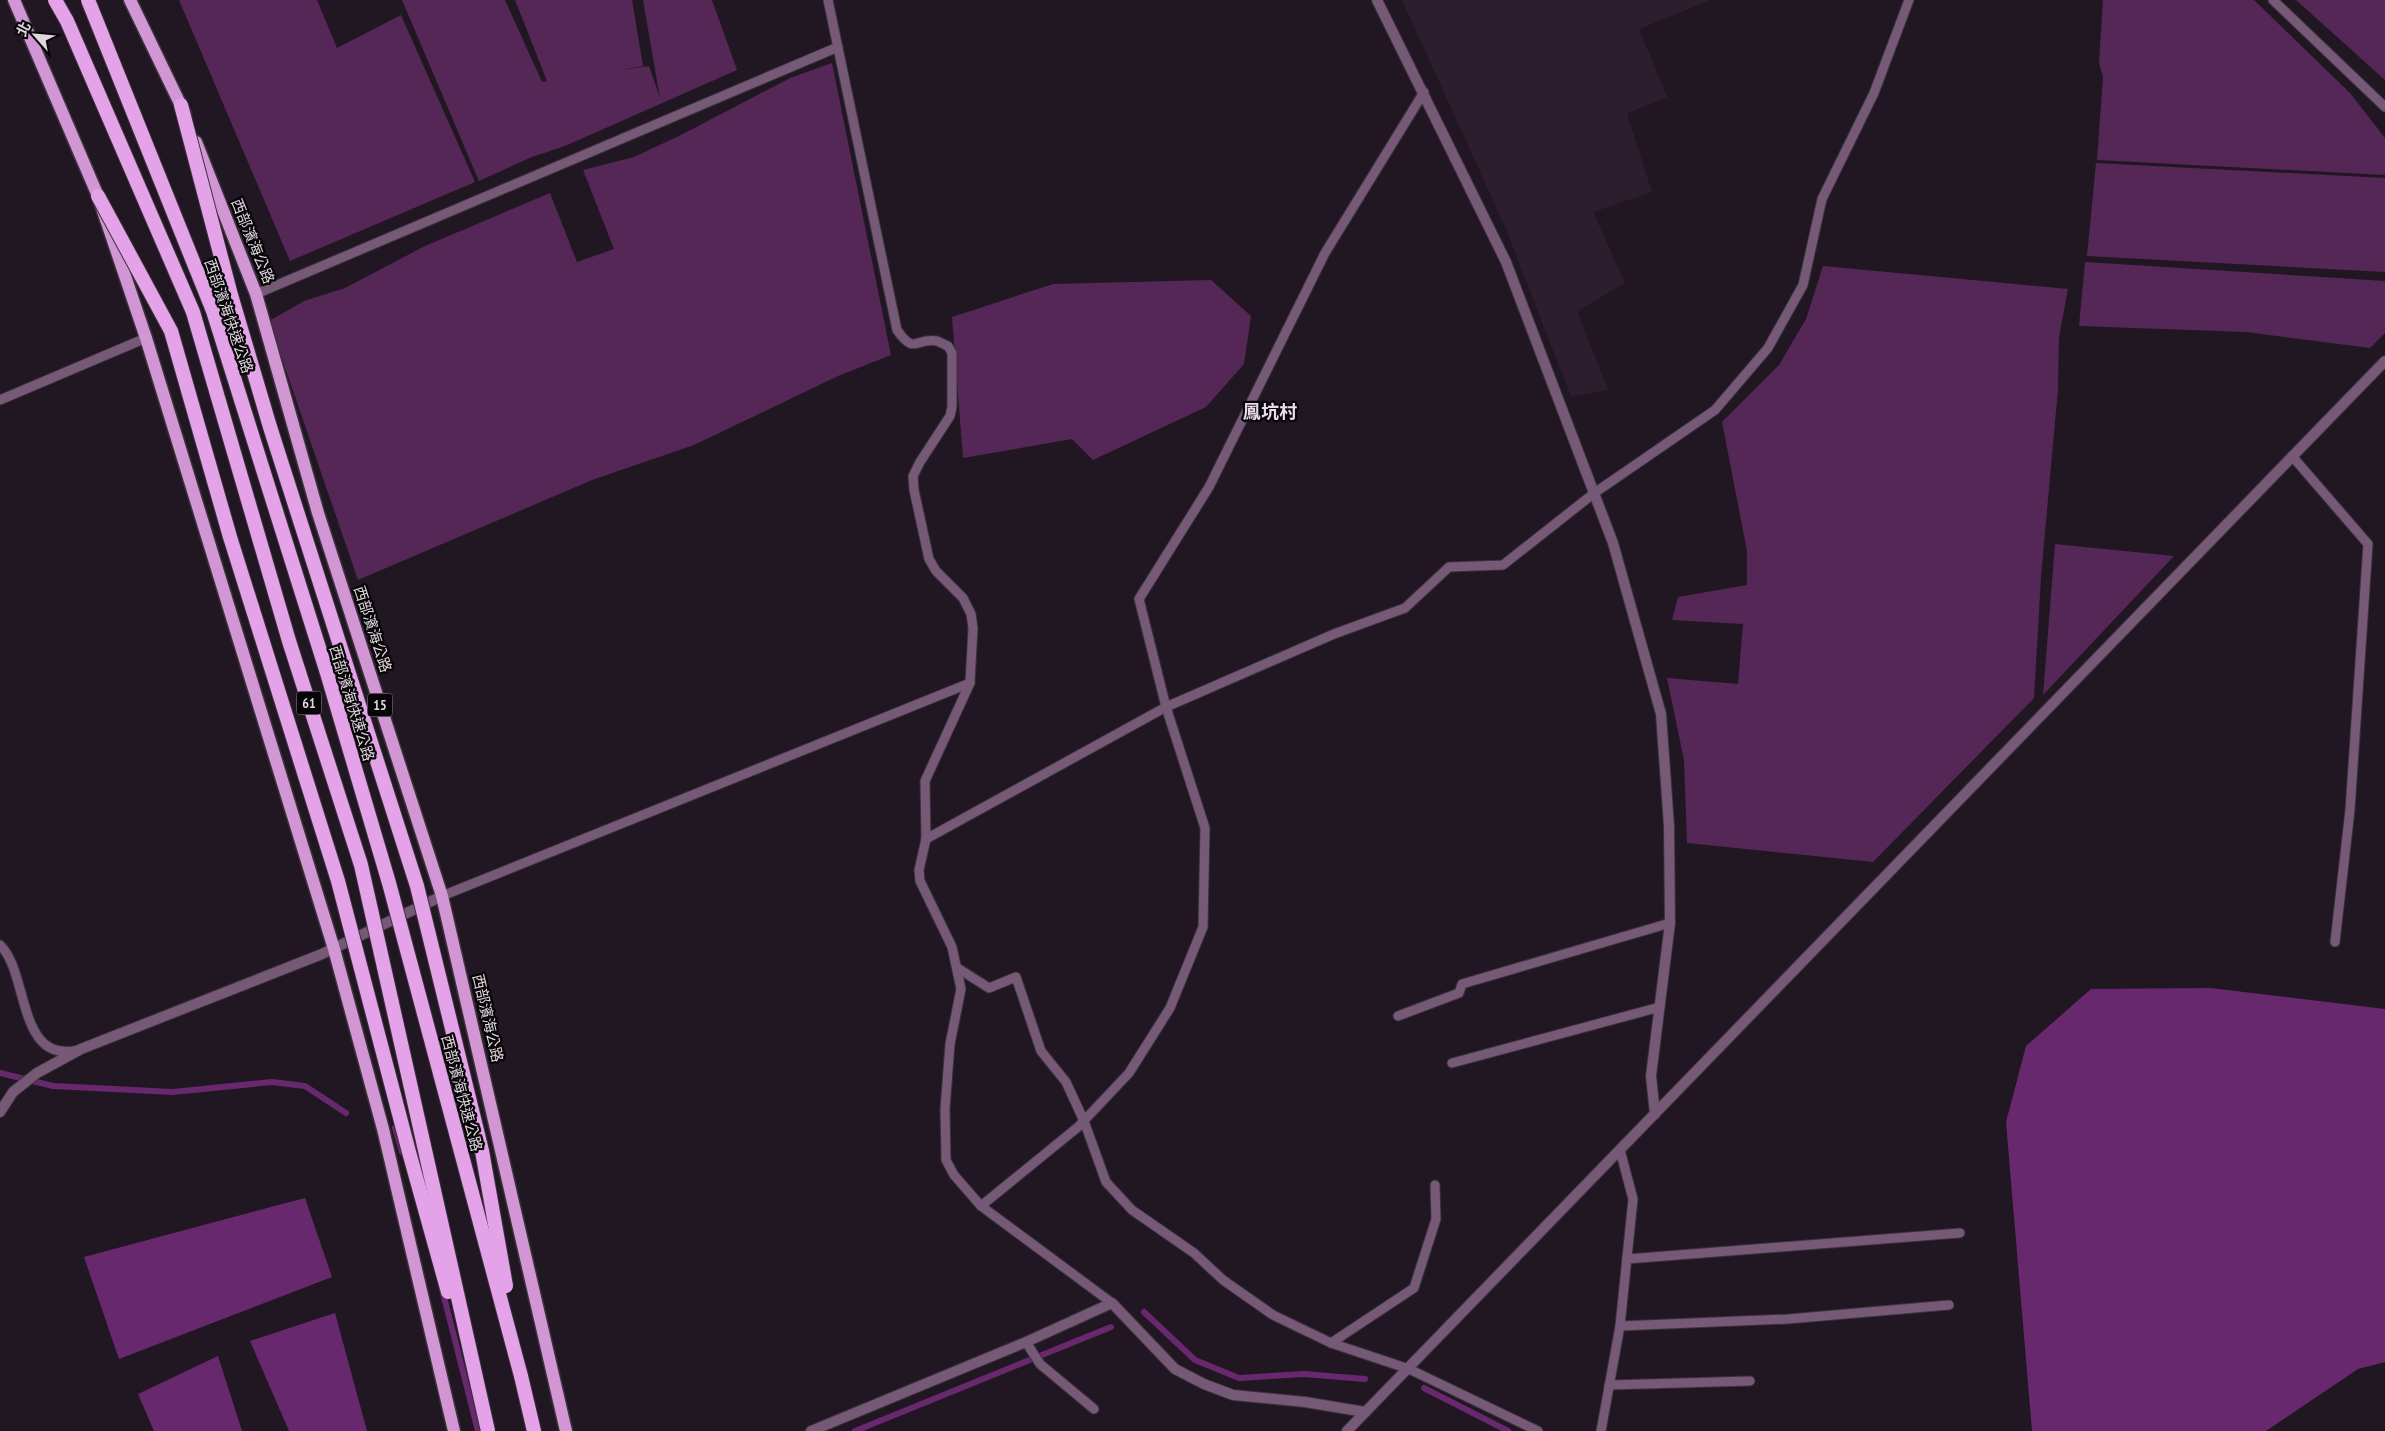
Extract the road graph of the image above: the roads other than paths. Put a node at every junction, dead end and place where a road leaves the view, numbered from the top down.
1 (14, 0) edge
2 (55, 0) edge
3 (88, 0) edge
4 (130, 0) edge
5 (828, 0) edge
6 (1377, 0) edge
7 (1909, 0) edge
8 (2273, 0) edge
9 (838, 47) junction
10 (1424, 92) junction
11 (181, 106) junction
12 (2385, 107) edge
13 (98, 196) junction
14 (256, 294) junction
15 (146, 338) junction
16 (2385, 361) edge
17 (0, 400) edge
18 (2292, 456) junction
19 (1593, 494) junction
20 (970, 683) junction
21 (1166, 707) junction
22 (926, 839) junction
23 (442, 896) junction
24 (1670, 923) junction
25 (2335, 942) dead end
26 (0, 945) edge
27 (334, 949) junction
28 (959, 969) junction
29 (1660, 1007) junction
30 (1398, 1016) dead end
31 (81, 1049) junction
32 (1452, 1063) dead end
33 (0, 1112) edge
34 (1655, 1114) junction
35 (1084, 1121) junction
36 (1620, 1150) junction
37 (1435, 1185) dead end
38 (981, 1206) junction
39 (1960, 1233) dead end
40 (1627, 1259) junction
41 (1112, 1304) junction
42 (1949, 1305) dead end
43 (1620, 1326) junction
44 (1026, 1342) junction
45 (1331, 1343) junction
46 (1408, 1369) junction
47 (522, 1376) junction
48 (1750, 1381) dead end
49 (1609, 1385) junction
50 (1094, 1409) dead end
51 (1366, 1412) junction
52 (454, 1431) edge
53 (488, 1431) edge
54 (534, 1431) edge
55 (566, 1431) edge
56 (811, 1431) edge
57 (1347, 1431) edge
58 (1538, 1431) edge
59 (1601, 1431) edge

1 - 13 main road
2 - 53 highway, 61, bridge
3 - 47 highway, 西部濱海快速公路 / 61, bridge
4 - 11 main road, 西部濱海公路 / 15
5 - 9 lane
6 - 10 street
7 - 19 lane
8 - 12 lane
9 - 14 lane
9 - 20 lane
10 - 19 street
10 - 21 lane
11 - 14 main road, 西部濱海公路 / 15
11 - 47 highway, bridge
13 - 15 main road
13 - 53 highway, bridge
14 - 23 main road, 西部濱海公路 / 15
15 - 17 lane
15 - 27 main road
16 - 18 street
18 - 25 lane
18 - 34 street
19 - 21 lane
19 - 24 street
20 - 22 lane
20 - 23 lane
21 - 22 lane
21 - 35 lane
22 - 28 lane
23 - 27 street
23 - 55 main road, 西部濱海公路 / 15
24 - 29 street
24 - 30 lane
26 - 31 lane
27 - 31 street
27 - 52 main road
28 - 35 lane
28 - 38 lane
29 - 32 lane
29 - 34 street
31 - 33 street
34 - 36 street
35 - 38 lane
35 - 45 lane
36 - 40 lane
36 - 46 street
37 - 45 lane
38 - 41 lane
39 - 40 lane
40 - 43 lane
41 - 44 street
41 - 51 street
42 - 43 lane
43 - 49 lane
44 - 50 lane
44 - 56 street
45 - 46 lane
46 - 51 street
46 - 58 lane
47 - 54 highway, 西部濱海快速公路 / 61
48 - 49 lane
49 - 59 lane
51 - 57 street

